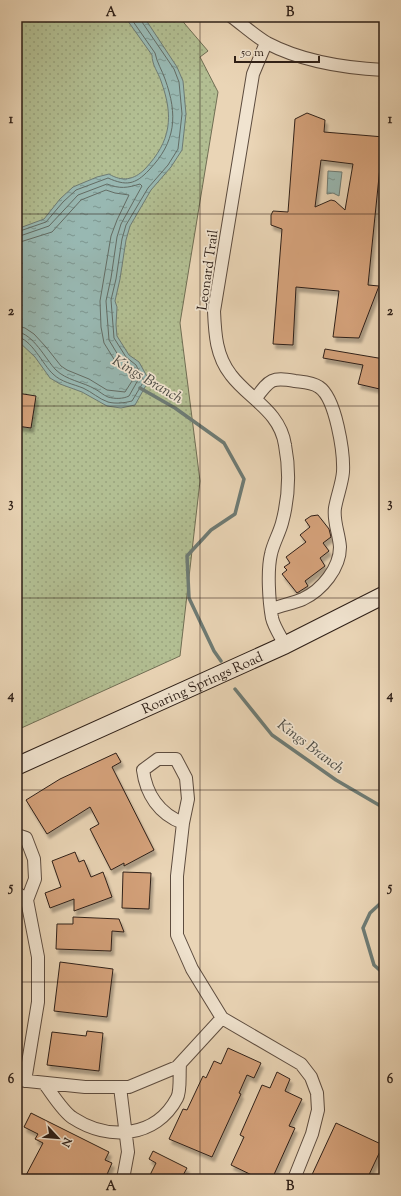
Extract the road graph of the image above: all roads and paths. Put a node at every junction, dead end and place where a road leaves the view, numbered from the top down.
1 (232, 17) edge
2 (266, 43) junction
3 (384, 70) edge
4 (256, 398) junction
5 (382, 600) edge
6 (272, 609) junction
7 (285, 646) junction
8 (17, 766) edge
9 (183, 823) junction
10 (17, 835) edge
11 (22, 897) edge
12 (222, 1018) junction
13 (180, 1065) junction
14 (21, 1080) edge
15 (44, 1083) junction
16 (120, 1087) junction
17 (126, 1133) junction
18 (123, 1179) edge
19 (294, 1179) edge

1 - 2 street
2 - 3 street
2 - 4 street, Leonard Trail
4 - 6 street, Leonard Trail
4 - 6 street
5 - 7 street, Roaring Springs Road
6 - 7 street, Leonard Trail
7 - 8 street, Roaring Springs Road
9 - 9 street
9 - 12 street
10 - 11 street
11 - 14 street
12 - 13 street
12 - 19 street
13 - 16 street
13 - 17 street
14 - 15 street
15 - 16 street
15 - 17 street
16 - 17 street
17 - 18 street

